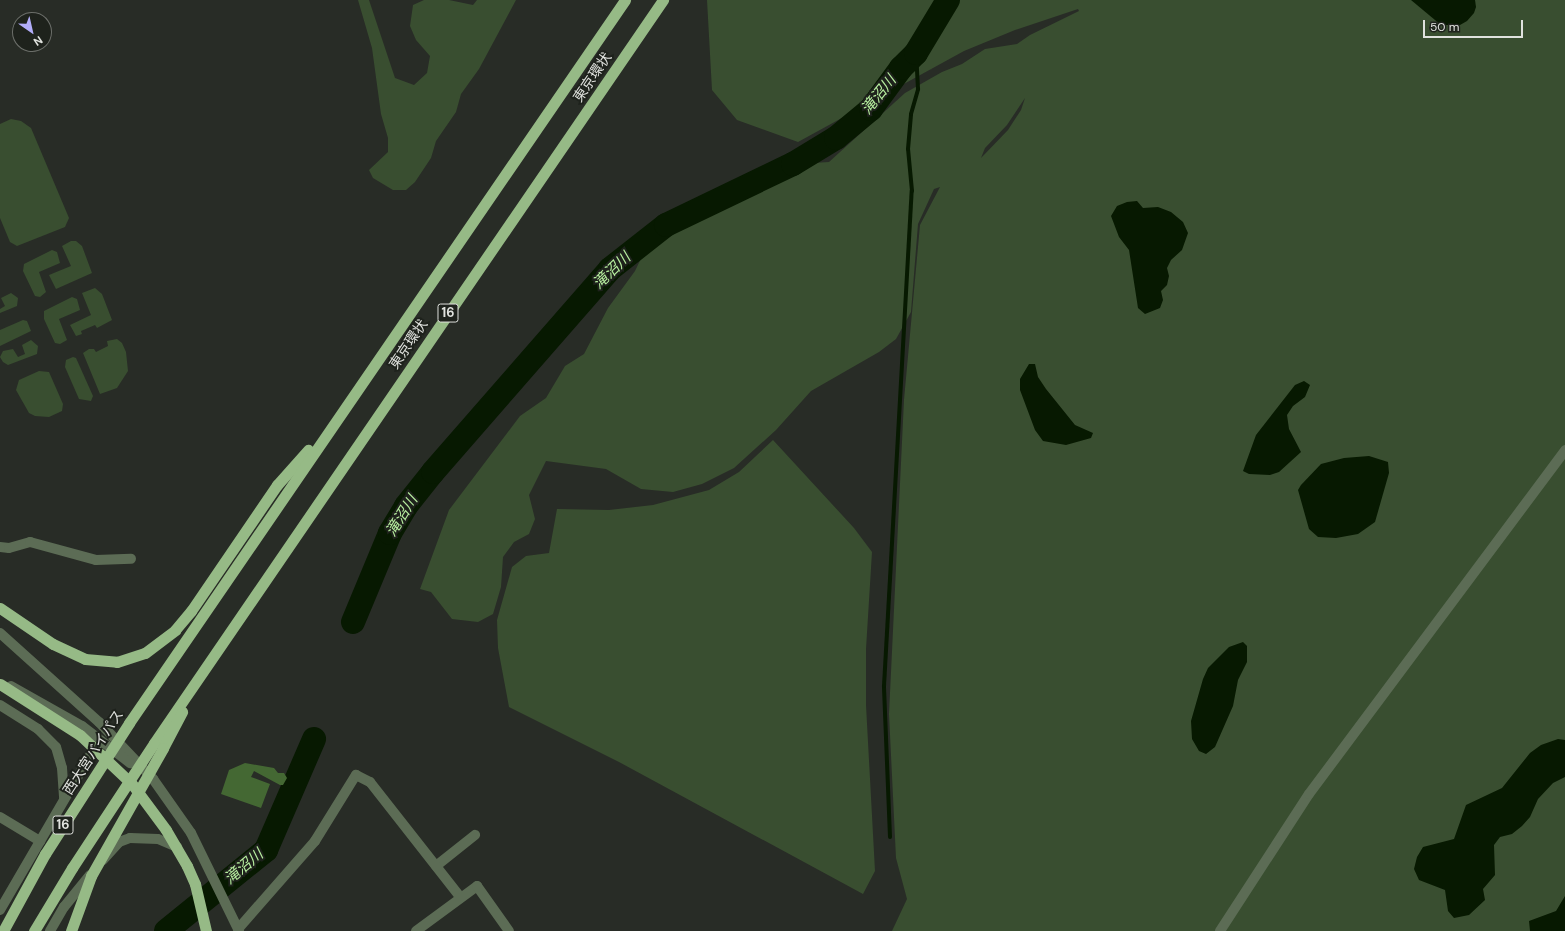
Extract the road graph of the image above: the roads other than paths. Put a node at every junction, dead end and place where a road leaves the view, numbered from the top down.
1 (625, 0) edge
2 (663, 0) edge
3 (340, 414) junction
4 (1565, 450) edge
5 (0, 547) edge
6 (131, 559) dead end
7 (0, 608) edge
8 (202, 614) joint
9 (0, 632) edge
10 (0, 681) edge
11 (0, 684) edge
12 (0, 705) edge
13 (159, 746) junction
14 (95, 747) junction
15 (168, 798) junction
16 (64, 799) junction
17 (0, 817) edge
18 (475, 835) dead end
19 (40, 841) junction
20 (176, 847) junction
21 (436, 866) junction
22 (461, 898) junction
23 (0, 910) edge
24 (239, 930) edge
25 (3, 931) edge
26 (34, 931) edge
27 (50, 931) edge
28 (71, 931) edge
29 (206, 931) edge
30 (416, 931) edge
31 (509, 931) edge
32 (1220, 931) edge

1 - 3 highway, 東京環状 / 16
2 - 13 highway, 東京環状 / 16
3 - 7 highway
3 - 8 highway, 東京環状 / 16
4 - 32 street
5 - 6 street
8 - 25 highway, 西大宮バイパス / 16, bridge
9 - 15 street
10 - 15 street
11 - 14 highway
12 - 16 street
13 - 26 highway, 16, bridge
13 - 28 highway, bridge
14 - 16 street
14 - 20 highway
15 - 24 street
16 - 19 street
17 - 19 street
18 - 21 street
19 - 23 street
20 - 27 street
20 - 29 highway
21 - 22 street
21 - 24 street
22 - 30 street
22 - 31 street

